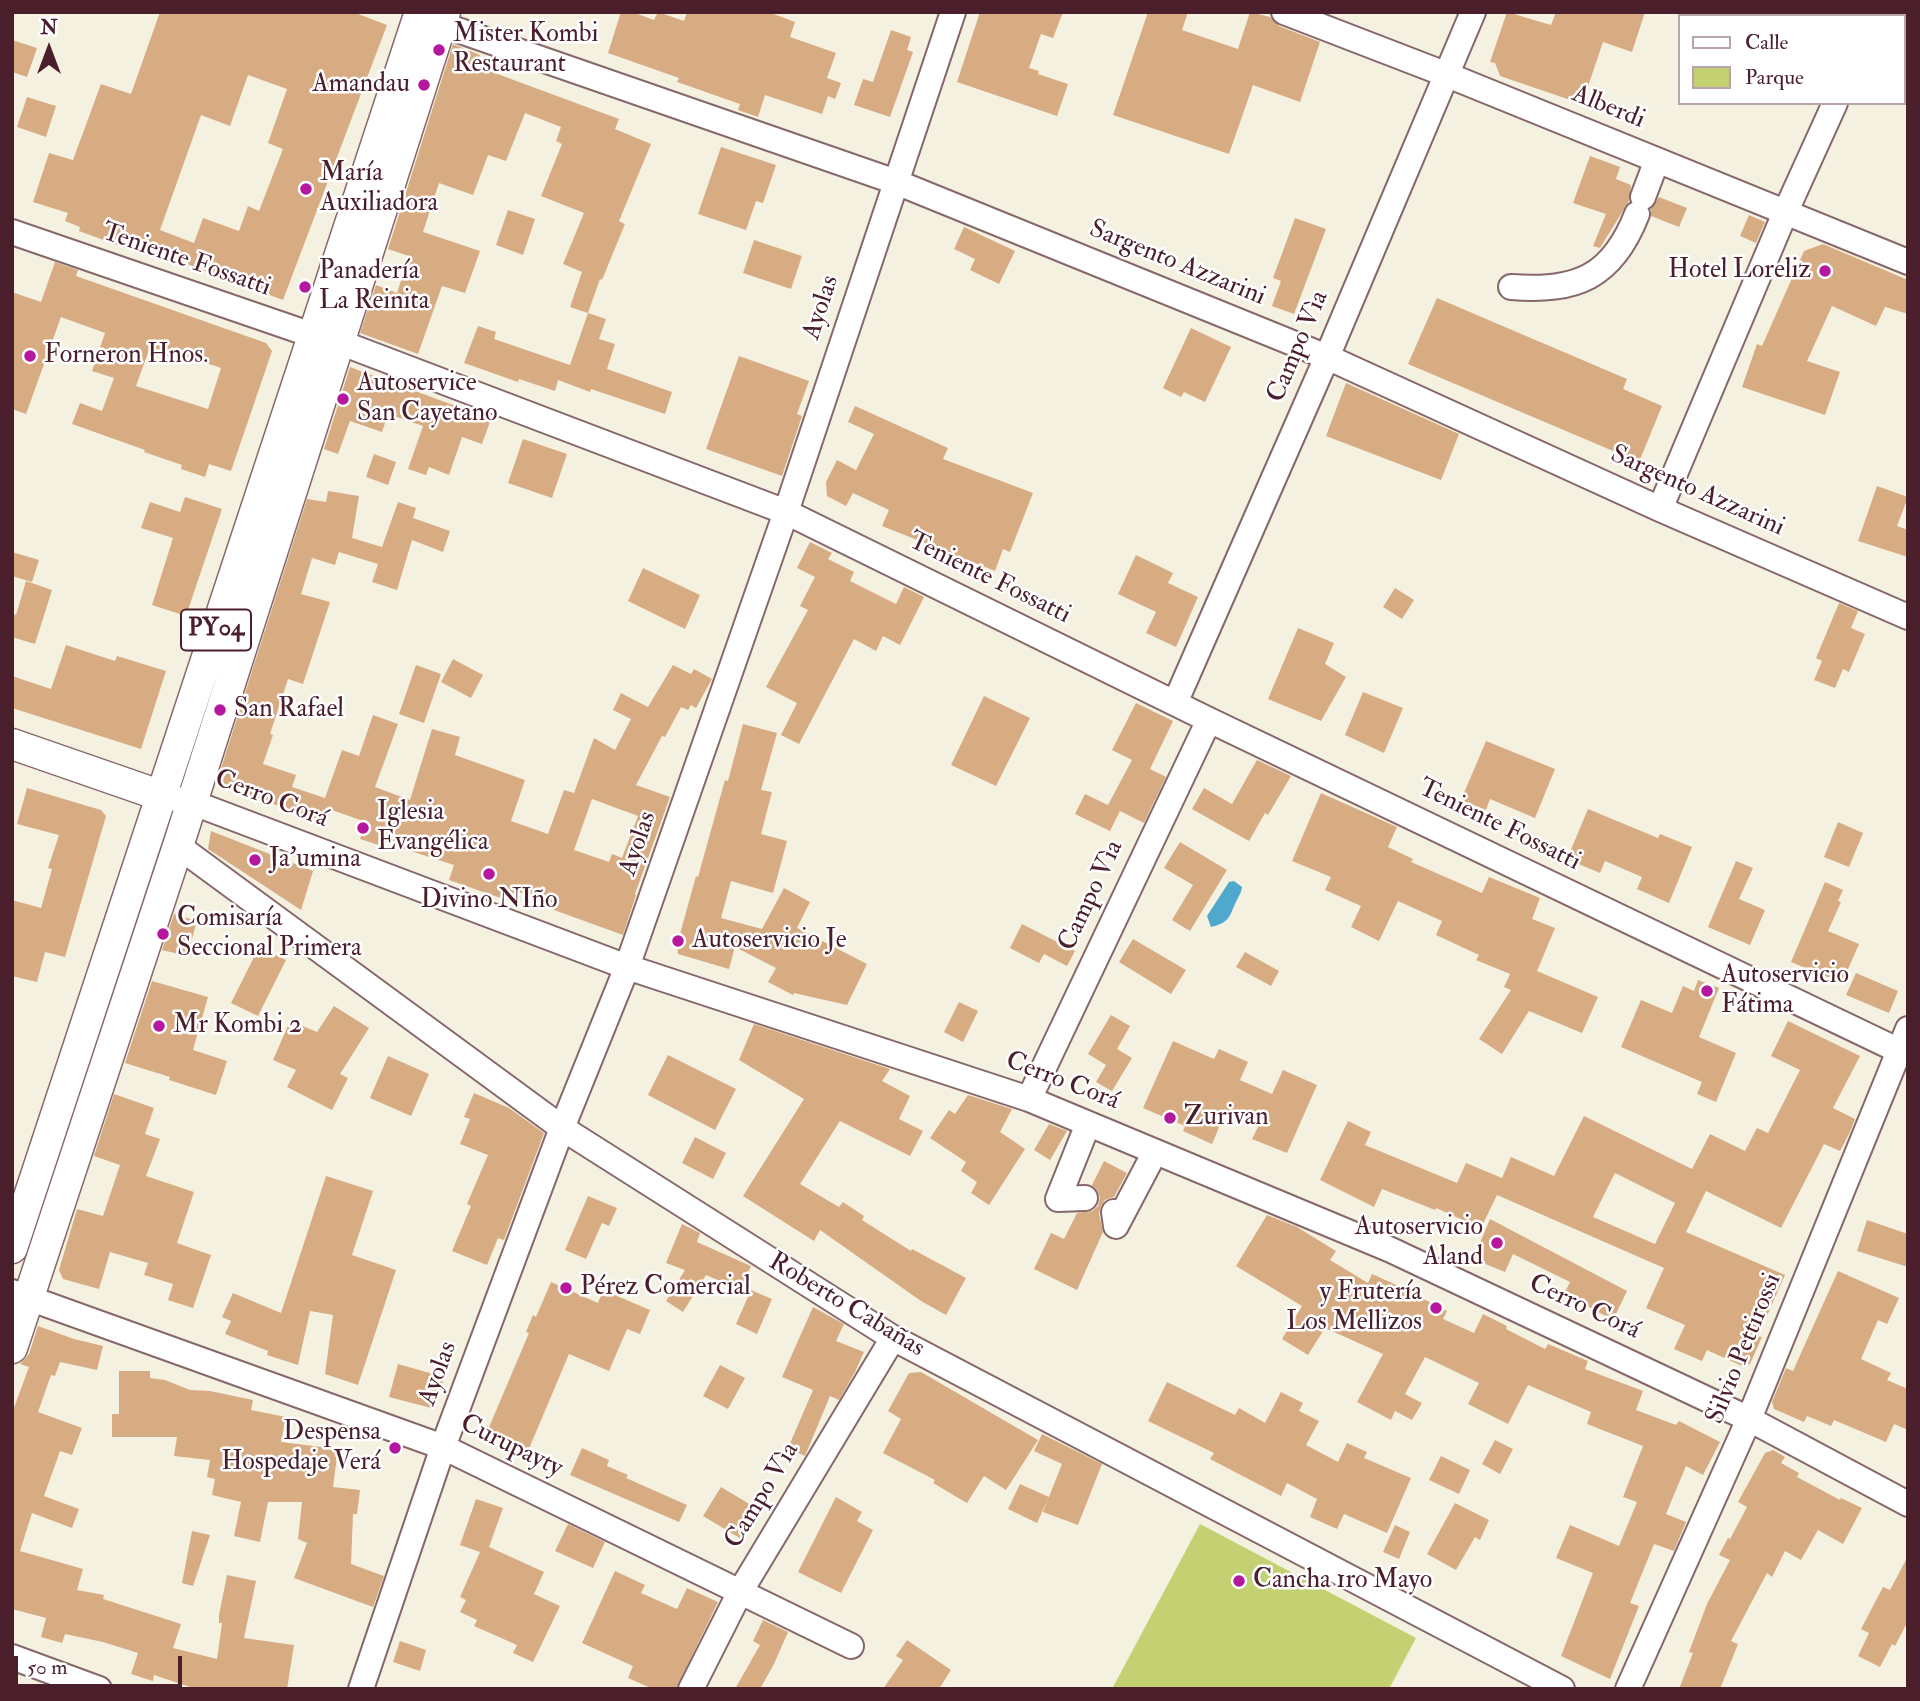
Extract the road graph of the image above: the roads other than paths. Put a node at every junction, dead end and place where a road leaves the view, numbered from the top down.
1 (953, 12) edge
2 (1284, 12) edge
3 (1473, 12) edge
4 (426, 15) edge
5 (1445, 74) junction
6 (1834, 105) edge
7 (1657, 160) junction
8 (896, 182) junction
9 (1785, 213) junction
10 (12, 232) edge
11 (1908, 262) edge
12 (1511, 287) dead end
13 (326, 339) junction
14 (1327, 357) junction
15 (1660, 509) junction
16 (786, 512) junction
17 (1908, 617) edge
18 (1175, 703) junction
19 (1209, 720) junction
20 (12, 744) edge
21 (162, 796) junction
22 (191, 802) junction
23 (178, 846) junction
24 (627, 967) junction
25 (1905, 1045) edge
26 (1029, 1099) junction
27 (1088, 1124) junction
28 (562, 1128) junction
29 (1155, 1152) junction
30 (1085, 1198) dead end
31 (1114, 1212) dead end
32 (12, 1248) edge
33 (20, 1295) edge
34 (893, 1338) junction
35 (12, 1348) edge
36 (1749, 1419) junction
37 (443, 1447) junction
38 (1908, 1504) edge
39 (740, 1592) junction
40 (851, 1646) dead end
41 (12, 1657) edge
42 (99, 1689) edge
43 (361, 1689) edge
44 (691, 1689) edge
45 (1562, 1689) edge
46 (1628, 1689) edge

1 - 8 street, Ayolas
2 - 5 street, Alberdi
3 - 5 street, Campo Vìa
4 - 8 street, Sargento Azzarini
4 - 13 main road, PY04
5 - 7 street, Alberdi
5 - 14 street, Campo Vìa
6 - 9 street
7 - 9 street, Alberdi
7 - 12 street
8 - 14 street, Sargento Azzarini
8 - 16 street, Ayolas
9 - 11 street, Alberdi
9 - 15 street
10 - 13 street, Teniente Fossatti
13 - 16 street, Teniente Fossatti
13 - 21 main road, PY04
13 - 22 main road, PY04
14 - 15 street, Sargento Azzarini
14 - 18 street, Campo Vìa
15 - 17 street, Sargento Azzarini
16 - 18 street, Teniente Fossatti
16 - 24 street, Ayolas
18 - 19 street, Teniente Fossatti
19 - 25 street, Teniente Fossatti
19 - 26 street, Campo Vìa
20 - 21 main road
21 - 22 street, Cerro Corá
21 - 32 main road, PY04
22 - 23 main road, PY04
22 - 24 street, Cerro Corá
23 - 28 street, Roberto Cabañas
23 - 33 main road, PY04
24 - 26 street, Cerro Corá
24 - 28 street, Ayolas
25 - 36 street, Silvio Pettirossi
26 - 27 street, Cerro Corá
27 - 29 street, Cerro Corá
27 - 30 street
28 - 34 street, Roberto Cabañas
28 - 37 street, Ayolas
29 - 31 street
29 - 36 street, Cerro Corá
33 - 35 main road, PY04
33 - 37 street, Curupayty
34 - 39 street, Campo Vìa
34 - 45 street, Roberto Cabañas
36 - 38 street, Cerro Corá
36 - 46 street, Silvio Pettirossi
37 - 39 street, Curupayty
37 - 43 street, Ayolas
39 - 40 street, Curupayty
39 - 44 street, Campo Vìa
41 - 42 street

